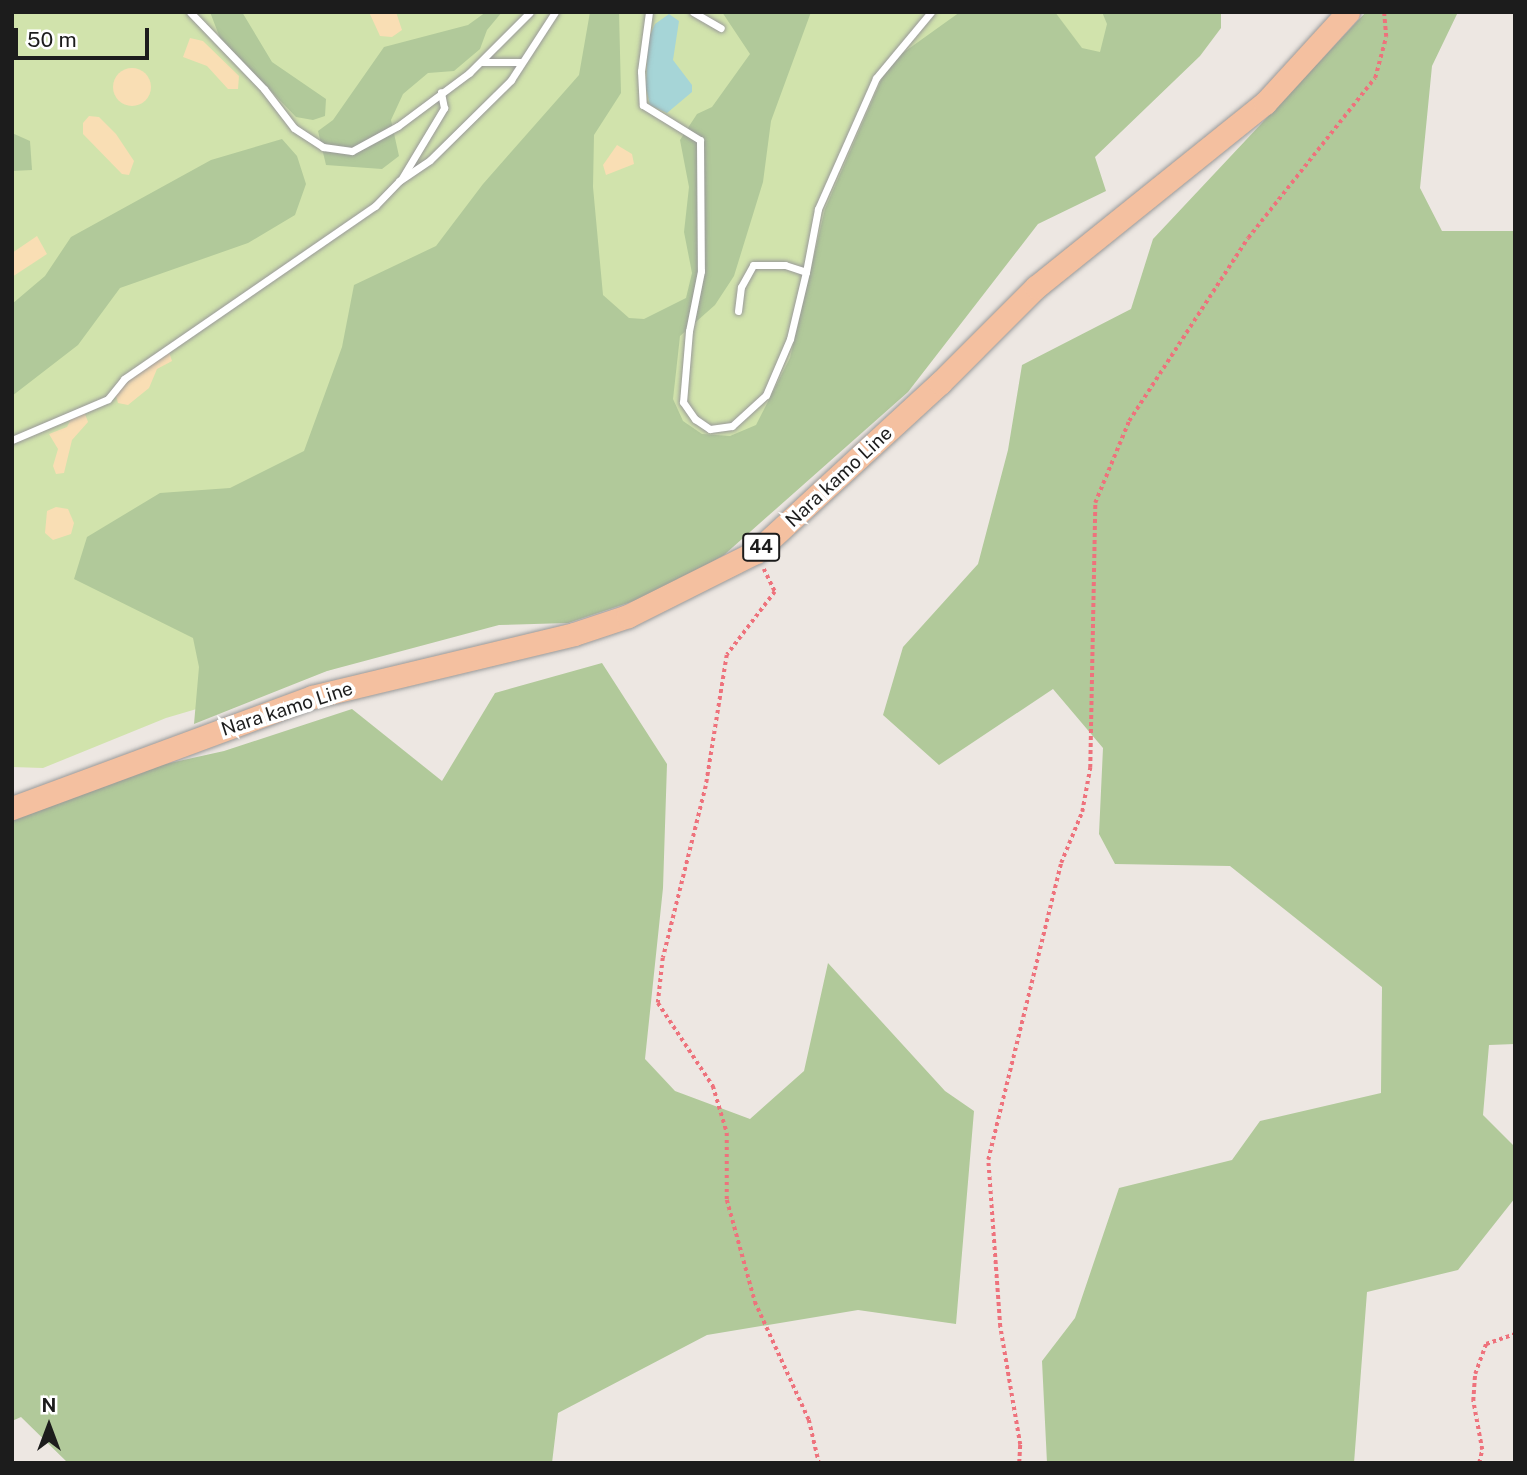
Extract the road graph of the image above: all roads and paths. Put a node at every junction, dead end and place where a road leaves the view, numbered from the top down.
1 (190, 12) edge
2 (530, 12) edge
3 (555, 12) edge
4 (649, 12) edge
5 (692, 12) edge
6 (931, 12) edge
7 (1349, 12) edge
8 (1384, 12) edge
9 (721, 28) dead end
10 (481, 62) junction
11 (521, 62) junction
12 (441, 92) junction
13 (400, 181) junction
14 (806, 272) junction
15 (738, 311) dead end
16 (12, 440) edge
17 (756, 552) junction
18 (12, 808) edge
19 (1515, 1334) edge
20 (820, 1463) edge
21 (1019, 1463) edge
22 (1479, 1463) edge

1 - 12 lane
2 - 10 lane
3 - 11 lane
4 - 14 lane
5 - 9 lane
6 - 14 lane
7 - 17 main road, Nara kamo Line / 44
8 - 21 path
10 - 11 lane
10 - 12 lane
11 - 13 lane
12 - 13 lane
13 - 16 lane
14 - 15 lane
17 - 18 main road, Nara kamo Line / 44
17 - 20 path
19 - 22 path

